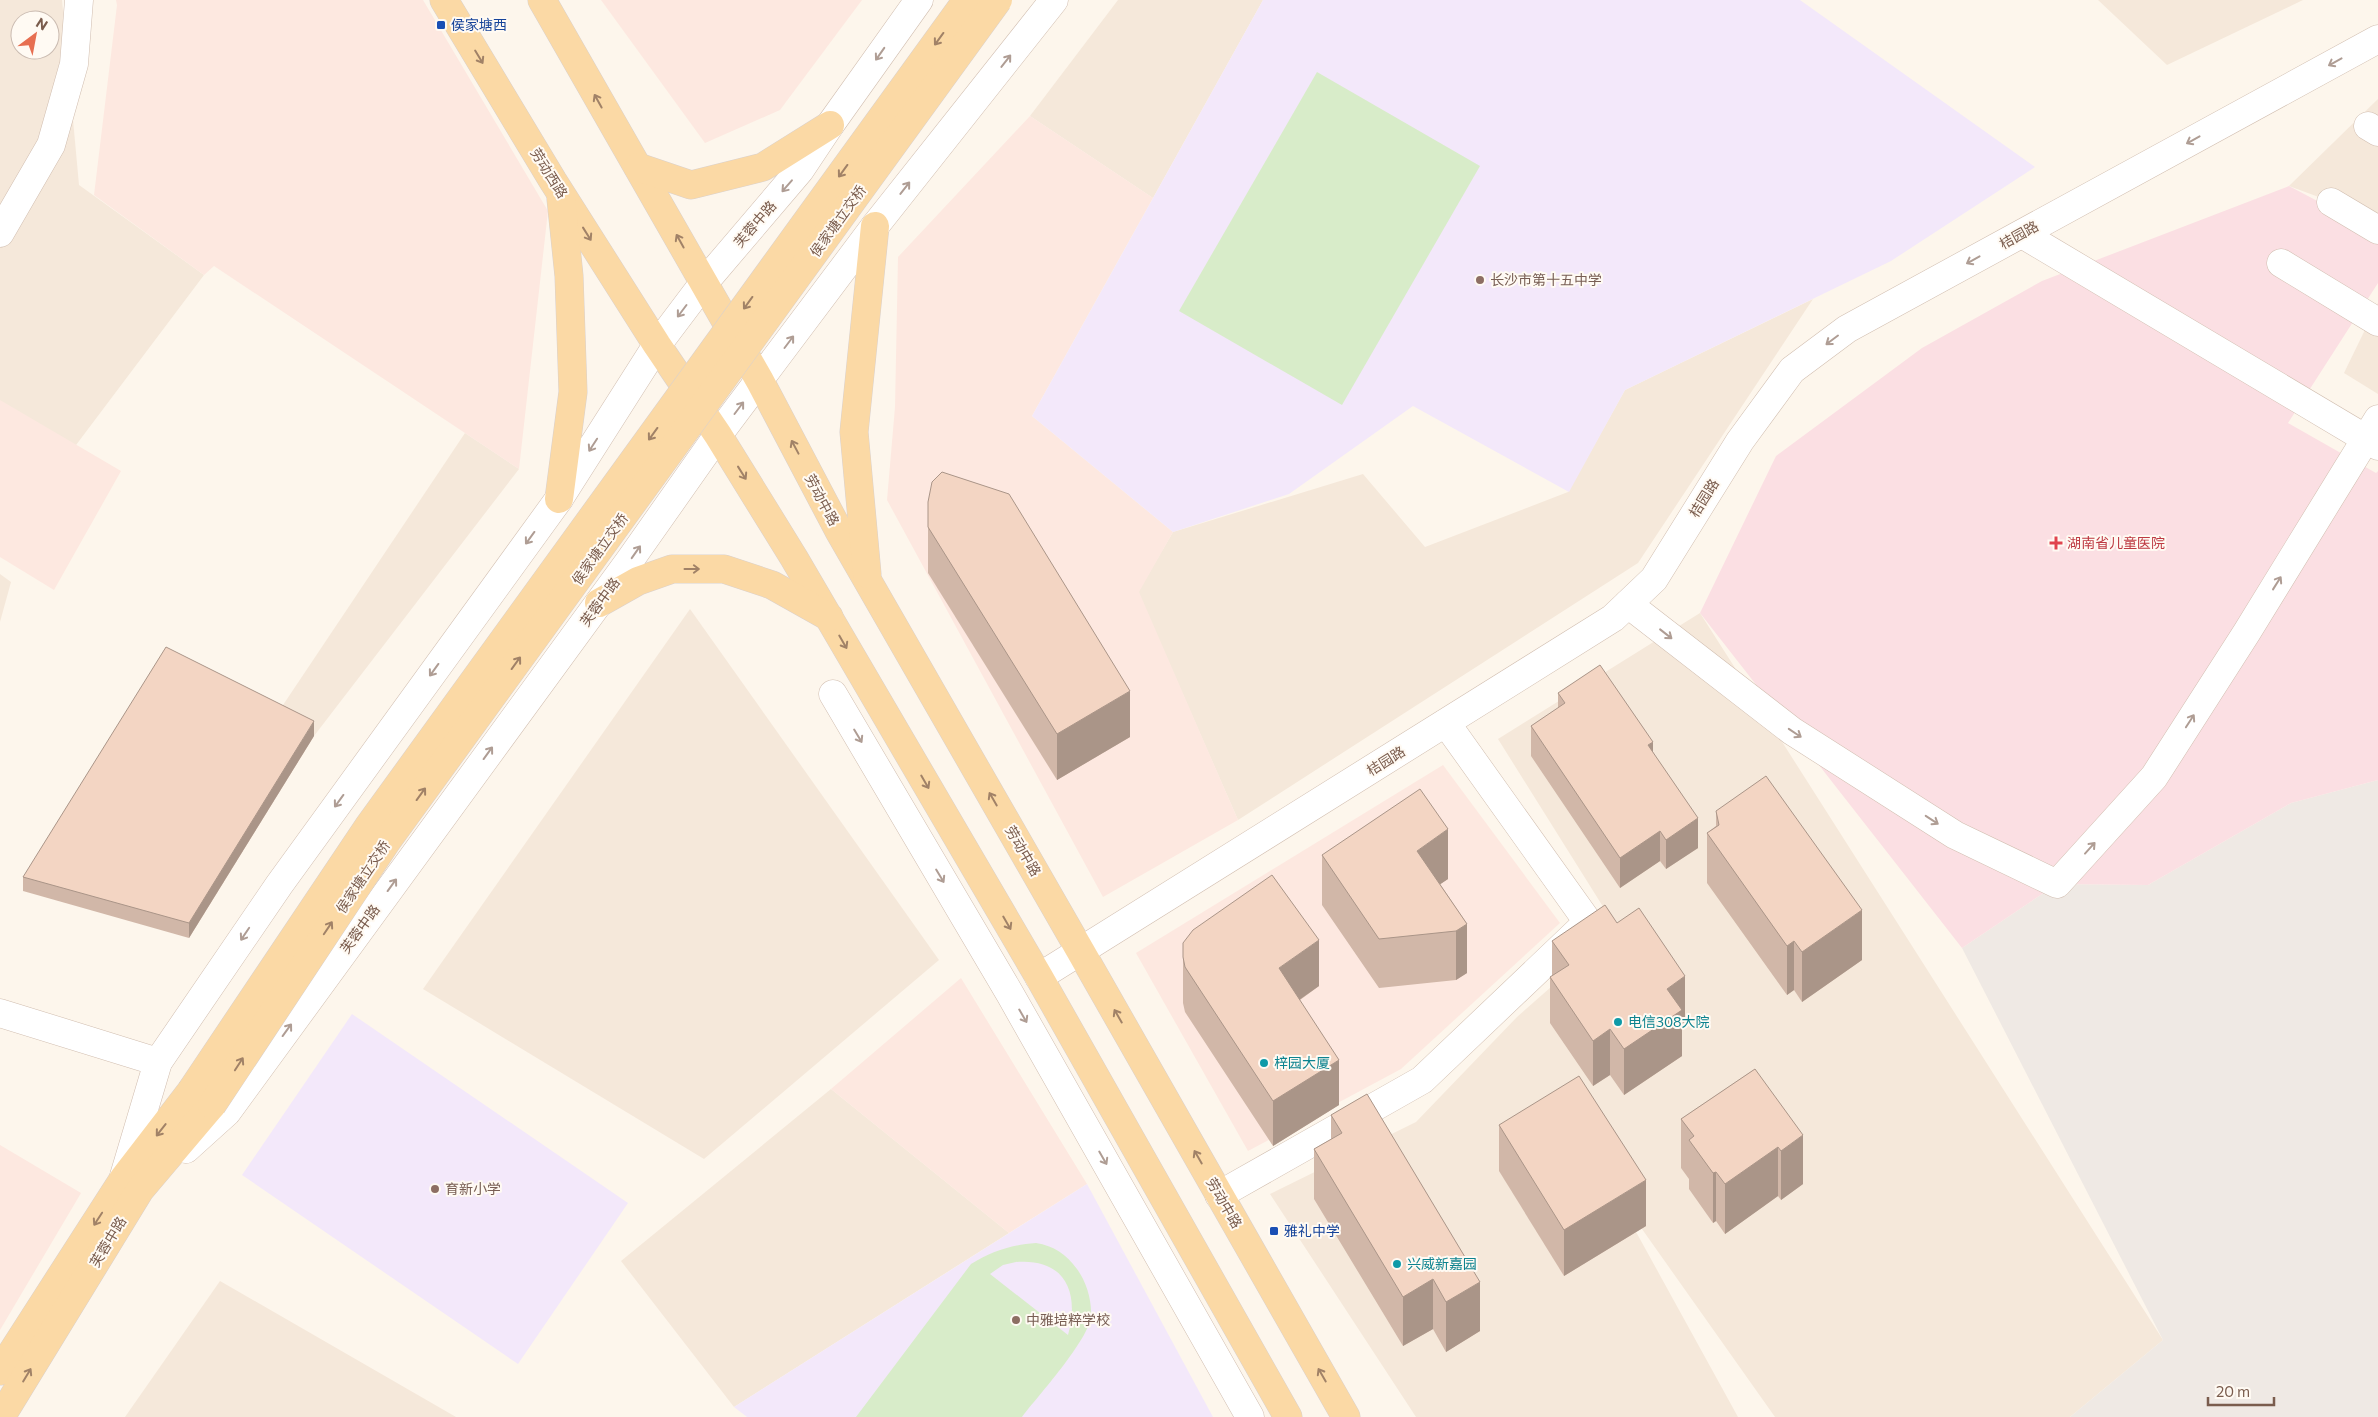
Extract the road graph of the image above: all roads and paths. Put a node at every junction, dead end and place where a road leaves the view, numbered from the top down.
1 (79, 0) edge
2 (444, 0) edge
3 (542, 0) edge
4 (919, 0) edge
5 (967, 0) edge
6 (998, 0) edge
7 (1054, 0) edge
8 (2378, 39) edge
9 (830, 125) junction
10 (638, 167) junction
11 (560, 192) junction
12 (2331, 202) dead end
13 (875, 226) junction
14 (2378, 230) edge
15 (0, 233) edge
16 (2022, 234) junction
17 (2281, 263) dead end
18 (703, 284) junction
19 (2378, 322) edge
20 (657, 345) junction
21 (760, 381) junction
22 (718, 435) junction
23 (2374, 435) edge
24 (558, 499) junction
25 (868, 582) junction
26 (599, 603) junction
27 (1628, 604) junction
28 (828, 617) junction
29 (833, 694) dead end
30 (1446, 723) junction
31 (1081, 952) junction
32 (1039, 977) junction
33 (0, 1013) edge
34 (158, 1062) junction
35 (202, 1098) junction
36 (132, 1184) junction
37 (1220, 1195) junction
38 (0, 1371) edge
39 (1, 1417) edge
40 (1250, 1417) edge
41 (1288, 1417) edge
42 (1346, 1417) edge

1 - 15 street
2 -> 11 main road, 劳动西路
10 -> 3 main road
4 -> 9 street, 芙蓉中路
5 -> 35 main road, 侯家塘立交桥, bridge
35 -> 6 main road, 侯家塘立交桥, bridge
13 -> 7 street
8 -> 16 street, 桔园路
9 - 10 main road
9 -> 18 street, 芙蓉中路
18 -> 10 main road
11 -> 20 main road, 劳动西路
11 - 24 main road
12 - 14 street
21 -> 13 street
13 - 25 main road
16 - 23 street
16 -> 27 street, 桔园路
17 - 19 street
18 -> 20 street, 芙蓉中路
18 - 21 main road, 劳动中路
20 - 22 main road
20 -> 24 street, 芙蓉中路
22 -> 21 street, 芙蓉中路
25 -> 21 main road, 劳动中路
26 -> 22 street, 芙蓉中路
22 -> 28 main road
27 -> 23 street
24 -> 34 street, 芙蓉中路
31 -> 25 main road, 劳动中路
26 -> 28 main road
36 -> 26 street, 芙蓉中路
27 - 30 street, 桔园路
28 -> 32 main road
29 -> 40 street
30 - 31 street, 桔园路
30 - 37 street
31 - 32 street, 桔园路
37 -> 31 main road, 劳动中路
32 - 41 main road
33 - 34 street
34 -> 36 street, 芙蓉中路
35 - 36 main road
36 -> 38 main road, 芙蓉中路
39 -> 36 main road, 芙蓉中路
42 -> 37 main road, 劳动中路

